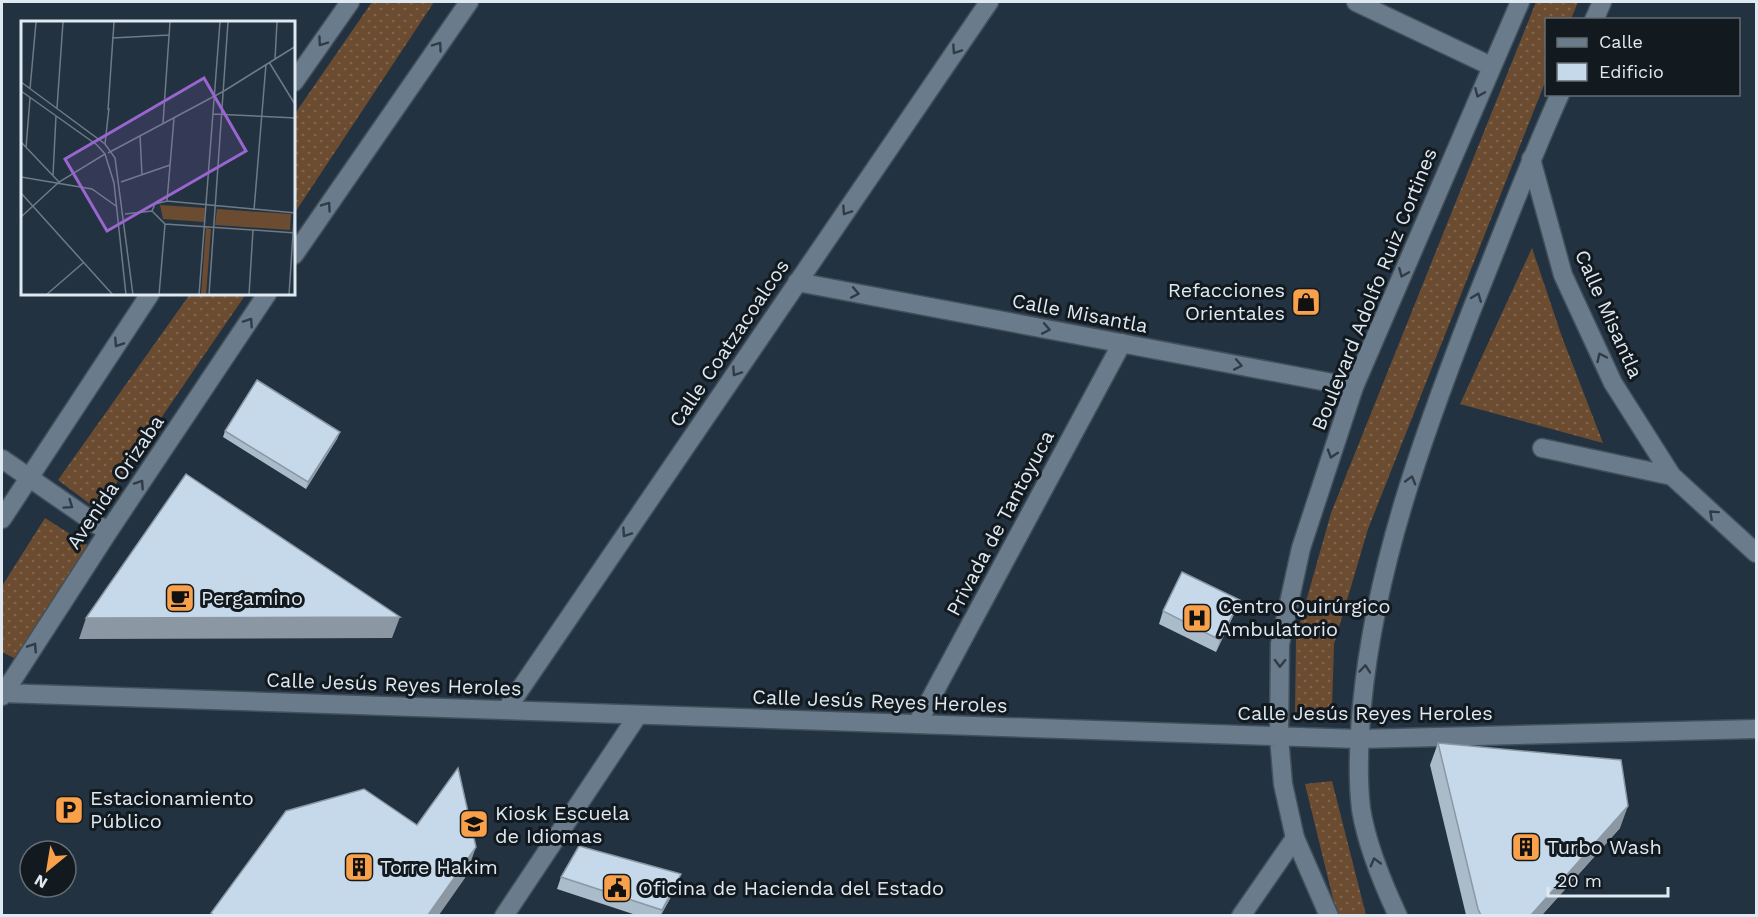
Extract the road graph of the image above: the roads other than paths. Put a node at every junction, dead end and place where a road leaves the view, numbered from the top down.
1 (350, 2) edge
2 (469, 2) edge
3 (989, 2) edge
4 (1356, 2) edge
5 (1520, 2) edge
6 (1602, 2) edge
7 (1595, 18) edge
8 (1491, 66) junction
9 (296, 79) edge
10 (1559, 96) edge
11 (1531, 159) junction
12 (296, 252) edge
13 (797, 282) junction
14 (149, 296) edge
15 (266, 296) edge
16 (1122, 343) junction
17 (1354, 387) junction
18 (1542, 448) dead end
19 (2, 459) edge
20 (1672, 476) junction
21 (30, 478) junction
22 (2, 519) edge
23 (108, 532) junction
24 (1756, 553) edge
25 (2, 694) edge
26 (506, 710) junction
27 (638, 715) junction
28 (917, 724) junction
29 (1756, 729) edge
30 (1279, 737) junction
31 (1359, 739) junction
32 (1295, 838) junction
33 (504, 915) edge
34 (1241, 915) edge
35 (1329, 915) edge
36 (1398, 915) edge

1 -> 9 main road
12 -> 2 main road
3 -> 13 main road, Calle Coatzacoalcos
4 - 8 main road
5 - 8 main road, Boulevard Adolfo Ruiz Cortines
6 - 7 main road
8 -> 17 main road, Boulevard Adolfo Ruiz Cortines
10 - 11 main road
20 -> 11 main road, Calle Misantla
31 -> 11 main road
13 -> 16 main road, Calle Misantla
13 -> 26 main road, Calle Coatzacoalcos
14 -> 21 main road
23 -> 15 main road, Avenida Orizaba
16 -> 17 main road, Calle Misantla
16 - 28 main road, Privada de Tantoyuca
17 -> 30 main road, Boulevard Adolfo Ruiz Cortines
18 - 20 main road
19 - 21 main road
24 -> 20 main road, Calle Misantla
21 - 22 main road
21 -> 23 main road
25 -> 23 main road, Avenida Orizaba
25 - 26 main road, Calle Jesús Reyes Heroles
26 - 27 main road, Calle Jesús Reyes Heroles
27 - 28 main road, Calle Jesús Reyes Heroles
27 - 33 main road
28 - 30 main road, Calle Jesús Reyes Heroles
29 - 31 main road, Calle Jesús Reyes Heroles
30 - 31 main road, Calle Jesús Reyes Heroles
30 - 32 main road, Boulevard Adolfo Ruiz Cortines
36 -> 31 main road
32 - 34 main road
32 - 35 main road, Boulevard Adolfo Ruiz Cortines

